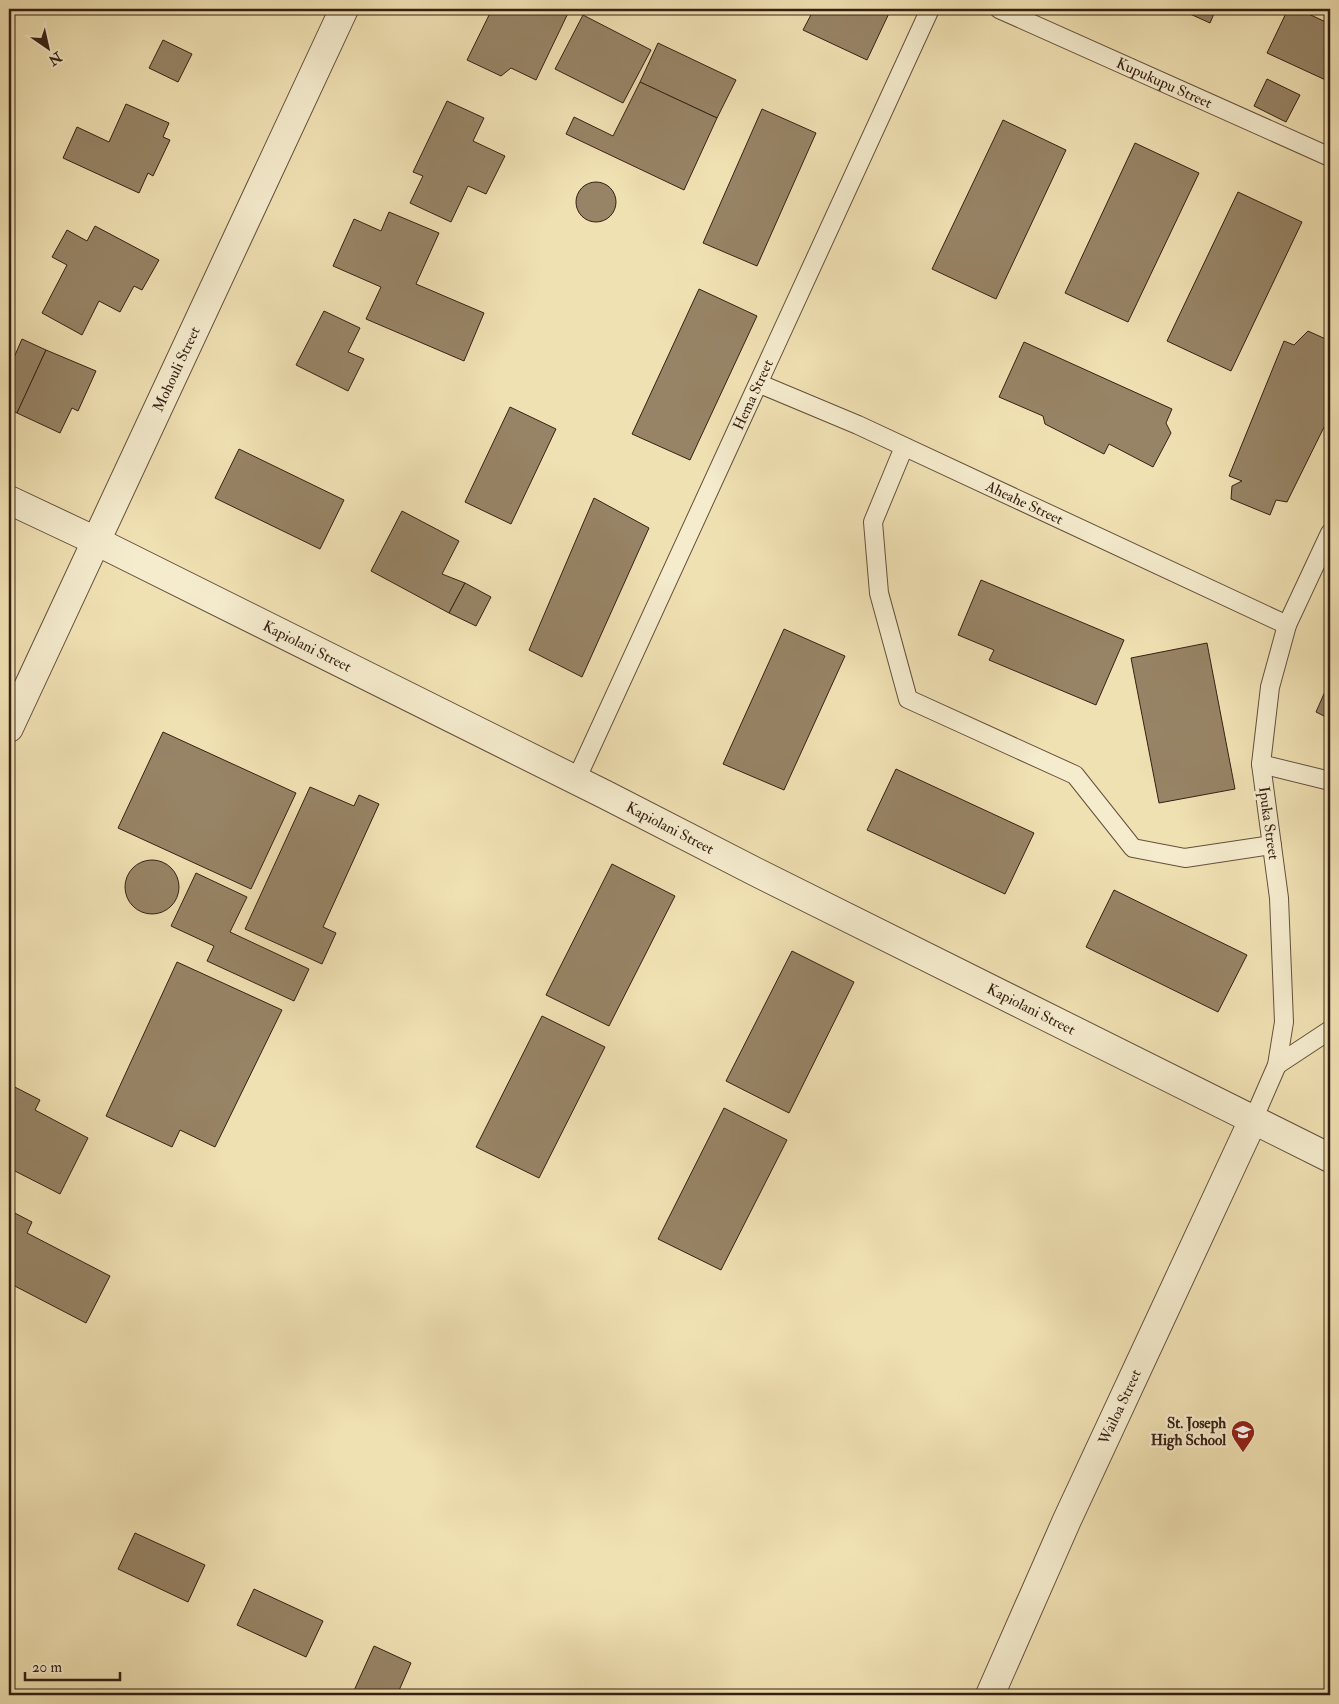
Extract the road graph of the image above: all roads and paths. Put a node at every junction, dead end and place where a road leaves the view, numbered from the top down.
1 (344, 9) edge
2 (930, 9) edge
3 (999, 9) edge
4 (1330, 157) edge
5 (760, 384) junction
6 (904, 447) junction
7 (9, 500) edge
8 (1330, 533) edge
9 (96, 541) junction
10 (1286, 625) junction
11 (9, 728) edge
12 (1261, 764) junction
13 (576, 780) junction
14 (1330, 781) edge
15 (1272, 845) junction
16 (1330, 1030) edge
17 (1277, 1065) junction
18 (1253, 1120) junction
19 (1330, 1158) edge
20 (990, 1695) edge

1 - 9 street, Mohouli Street
2 - 5 lane, Hema Street
3 - 4 lane, Kupukupu Street
5 - 6 lane, Aheahe Street
5 - 13 lane, Hema Street
6 - 10 lane, Aheahe Street
6 - 15 lane
7 - 9 street, Kapiolani Street
8 - 10 lane, Ipuka Street
9 - 11 street, Mohouli Street
9 - 13 street, Kapiolani Street
10 - 12 lane, Ipuka Street
12 - 14 lane
12 - 15 lane, Ipuka Street
13 - 18 street, Kapiolani Street
15 - 17 lane, Ipuka Street
16 - 17 lane
17 - 18 lane, Ipuka Street
18 - 19 street, Kapiolani Street
18 - 20 street, Wailoa Street

